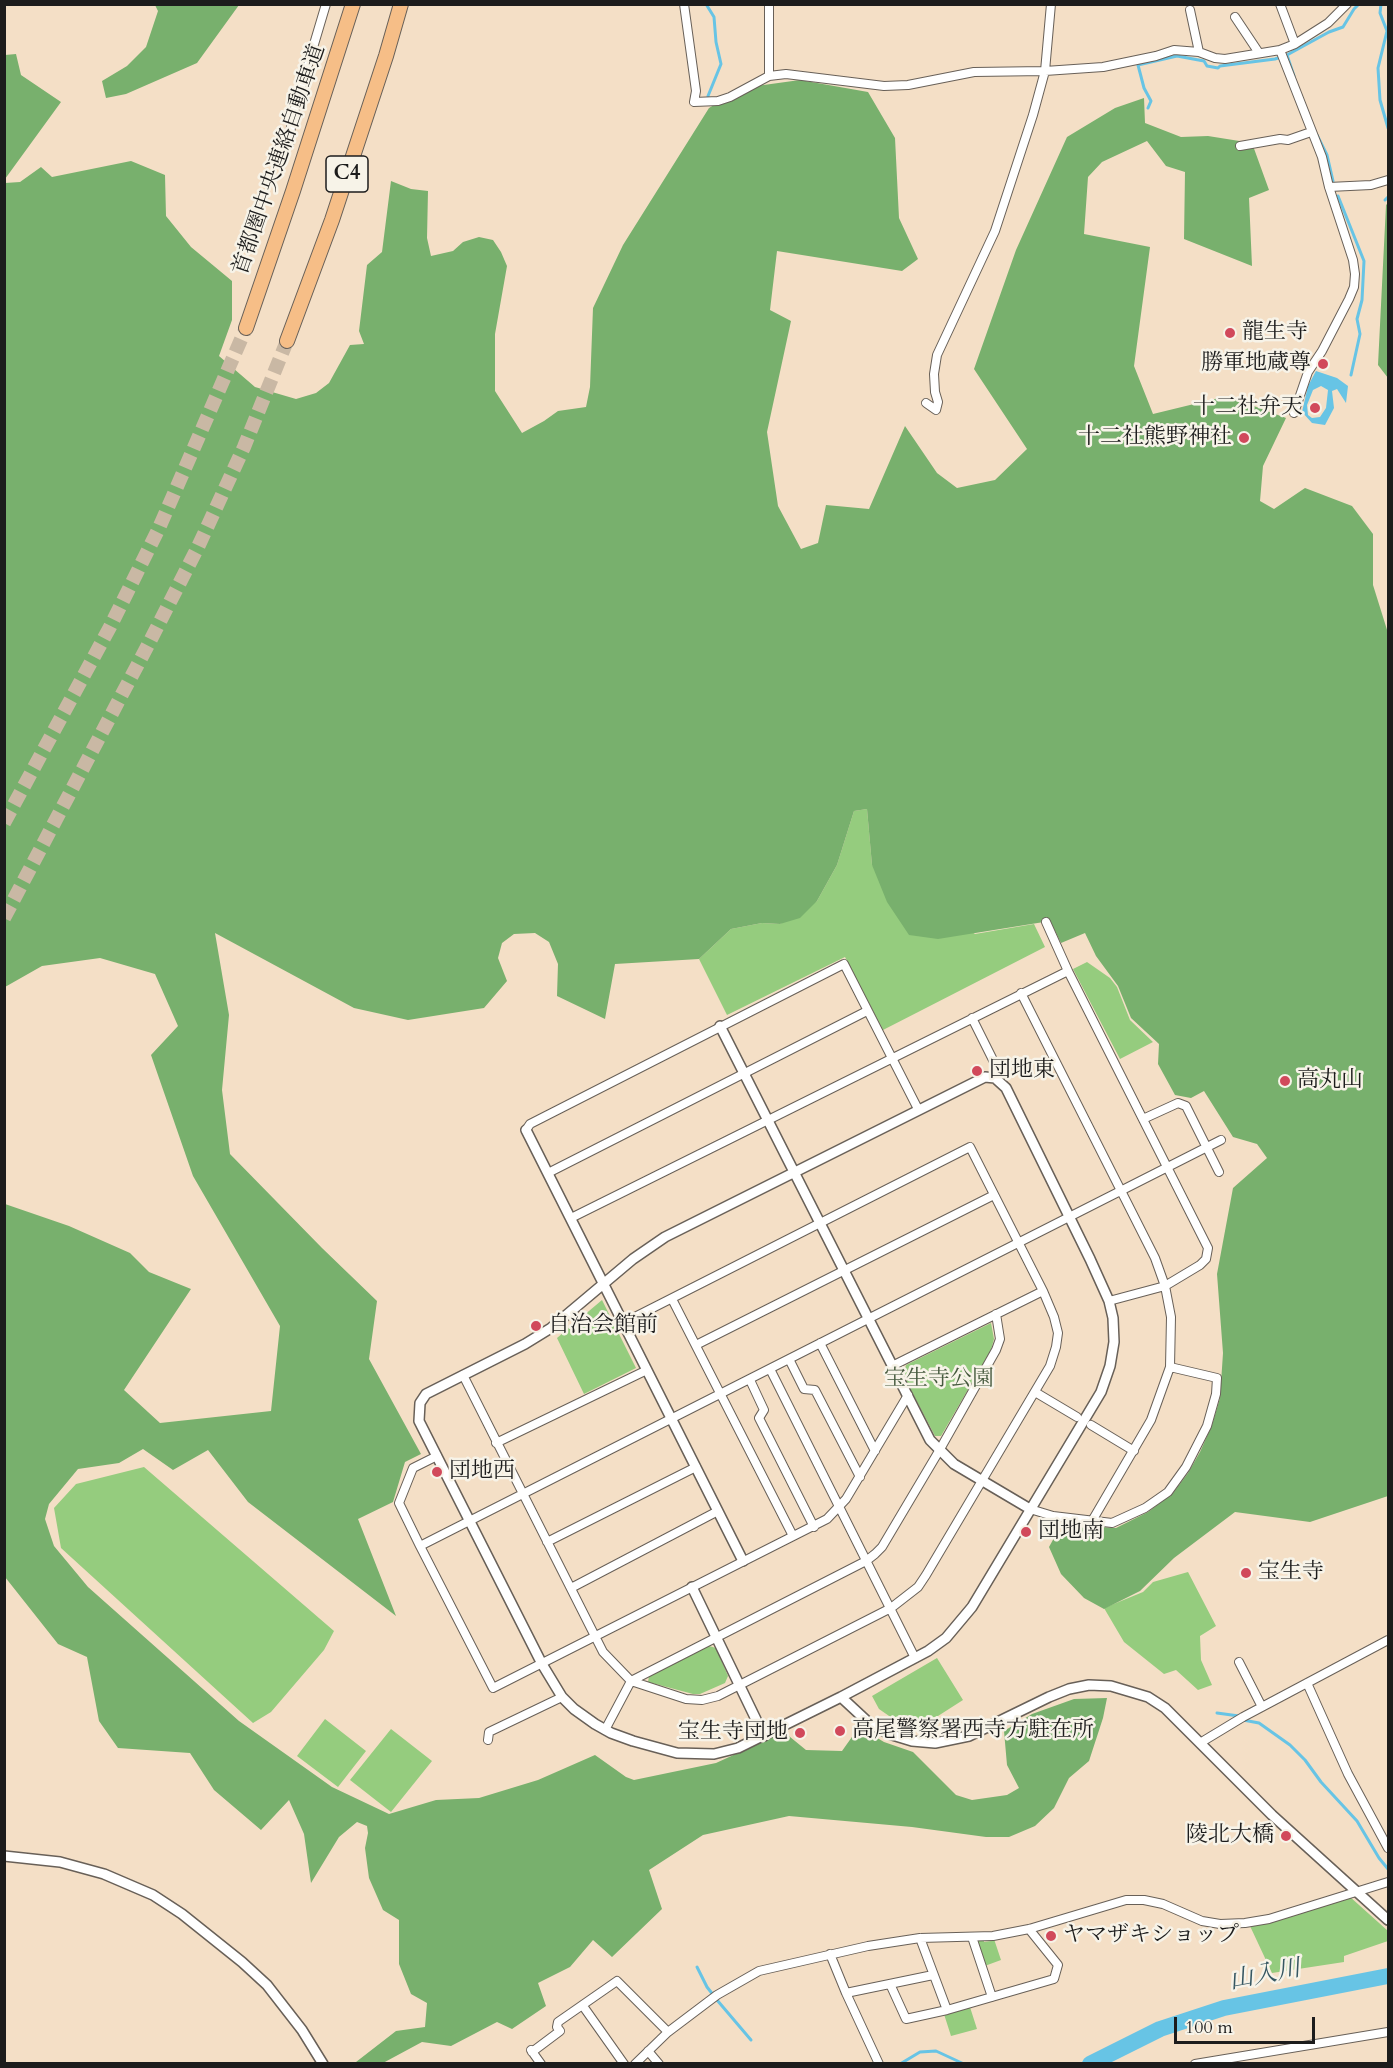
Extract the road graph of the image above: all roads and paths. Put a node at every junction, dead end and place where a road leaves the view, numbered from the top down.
1 (326, 4) edge
2 (353, 4) edge
3 (401, 4) edge
4 (684, 4) edge
5 (769, 4) edge
6 (1051, 4) edge
7 (1280, 4) edge
8 (1347, 4) edge
9 (1190, 10) dead end
10 (1235, 17) dead end
11 (1295, 44) junction
12 (1280, 51) junction
13 (1199, 52) junction
14 (1259, 53) junction
15 (1044, 71) junction
16 (769, 76) junction
17 (1311, 132) junction
18 (289, 145) dead end
19 (1240, 146) dead end
20 (1389, 180) edge
21 (1329, 187) junction
22 (246, 327) tunnel mouth
23 (287, 341) tunnel mouth
24 (926, 403) dead end
25 (1294, 413) dead end
26 (1046, 922) dead end
27 (1068, 971) junction
28 (1021, 993) junction
29 (867, 1011) junction
30 (972, 1018) junction
31 (720, 1026) junction
32 (892, 1058) junction
33 (744, 1074) junction
34 (995, 1078) junction
35 (918, 1109) junction
36 (1143, 1119) junction
37 (768, 1121) junction
38 (526, 1130) joint
39 (1221, 1140) dead end
40 (1208, 1147) junction
41 (1168, 1168) junction
42 (794, 1172) junction
43 (1219, 1172) dead end
44 (548, 1173) junction
45 (1120, 1192) junction
46 (994, 1195) junction
47 (1069, 1217) junction
48 (571, 1218) junction
49 (820, 1224) junction
50 (1019, 1243) junction
51 (844, 1271) junction
52 (604, 1285) junction
53 (1165, 1286) junction
54 (1043, 1291) junction
55 (672, 1299) junction
56 (1109, 1301) junction
57 (996, 1314) junction
58 (868, 1318) junction
59 (623, 1323) junction
60 (820, 1343) junction
61 (696, 1345) junction
62 (789, 1359) junction
63 (892, 1366) junction
64 (1170, 1367) junction
65 (770, 1369) junction
66 (647, 1370) junction
67 (463, 1376) junction
68 (750, 1380) junction
69 (1035, 1392) junction
70 (721, 1394) junction
71 (908, 1395) junction
72 (1077, 1417) dead end
73 (671, 1419) junction
74 (1091, 1425) dead end
75 (496, 1443) junction
76 (875, 1451) junction
77 (939, 1451) junction
78 (1134, 1451) junction
79 (436, 1456) junction
80 (696, 1467) junction
81 (860, 1477) junction
82 (982, 1480) junction
83 (522, 1494) junction
84 (840, 1508) junction
85 (1030, 1509) junction
86 (718, 1511) junction
87 (470, 1520) junction
88 (1092, 1521) junction
89 (814, 1527) junction
90 (793, 1536) junction
91 (547, 1542) junction
92 (420, 1546) junction
93 (743, 1561) junction
94 (866, 1561) junction
95 (692, 1587) junction
96 (571, 1588) junction
97 (891, 1608) junction
98 (716, 1636) junction
99 (594, 1637) junction
100 (1389, 1640) edge
101 (915, 1658) junction
102 (1239, 1662) dead end
103 (542, 1664) junction
104 (631, 1681) junction
105 (1307, 1683) junction
106 (739, 1685) junction
107 (562, 1697) junction
108 (841, 1697) junction
109 (1262, 1707) junction
110 (605, 1730) junction
111 (764, 1736) junction
112 (488, 1740) dead end
113 (1200, 1743) junction
114 (1389, 1848) edge
115 (4, 1856) edge
116 (1389, 1882) edge
117 (1357, 1892) junction
118 (1389, 1920) edge
119 (1029, 1929) junction
120 (972, 1937) junction
121 (920, 1938) junction
122 (830, 1954) junction
123 (933, 1975) junction
124 (890, 1984) junction
125 (846, 1993) junction
126 (992, 1998) junction
127 (583, 2006) junction
128 (947, 2010) junction
129 (668, 2032) junction
130 (1389, 2032) edge
131 (648, 2051) junction
132 (1256, 2053) junction
133 (323, 2064) edge
134 (541, 2064) edge
135 (624, 2064) edge
136 (635, 2064) edge
137 (659, 2064) edge
138 (879, 2064) edge
139 (1195, 2064) edge
140 (1257, 2064) edge

1 - 18 street
2 - 22 highway, 首都圏中央連絡自動車道 / C4
3 - 23 highway, C4
4 - 16 street
5 - 16 street
6 - 15 street
7 - 11 street
8 - 11 street
9 - 13 street
10 - 14 street
11 - 12 street
12 - 14 street
12 - 17 street
13 - 14 street
13 - 15 street
15 - 16 street
15 - 24 street
17 - 19 street
17 - 21 street
20 - 21 street
21 - 25 street
26 - 27 street
27 - 28 street
27 - 36 street
28 - 30 street
28 - 45 street
29 - 31 street
29 - 32 street
29 - 33 street
30 - 32 street
30 - 34 street
31 - 33 street
31 - 38 street
32 - 35 street
32 - 37 street
33 - 37 street
33 - 44 street
34 - 35 street
34 - 47 street
35 - 42 street
36 - 40 street
36 - 41 street
37 - 42 street
37 - 48 street
38 - 44 street
39 - 40 street
40 - 41 street
40 - 43 street
41 - 45 street
41 - 53 street
42 - 49 street
42 - 52 street
44 - 48 street
45 - 47 street
45 - 53 street
46 - 49 street
46 - 50 street
46 - 51 street
47 - 50 street
47 - 56 street
48 - 52 street
49 - 51 street
49 - 55 street
50 - 54 street
50 - 58 street
51 - 58 street
51 - 61 street
52 - 59 street
52 - 67 street
53 - 56 street
53 - 64 street
54 - 57 street
54 - 69 street
55 - 59 street
55 - 61 street
56 - 85 street
57 - 63 street
57 - 77 street
58 - 60 street
58 - 63 street
59 - 66 street
60 - 62 street
60 - 76 street
61 - 70 street
62 - 65 street
62 - 81 street
63 - 71 street
64 - 78 street
64 - 88 street
65 - 68 street
65 - 84 street
66 - 73 street
66 - 75 street
67 - 75 street
67 - 79 street
68 - 70 street
68 - 89 street
69 - 72 street
69 - 82 street
70 - 73 street
70 - 90 street
71 - 76 street
71 - 77 street
73 - 80 street
73 - 83 street
74 - 78 street
75 - 83 street
76 - 81 street
77 - 82 street
77 - 94 street
78 - 88 street
79 - 87 street
79 - 92 street
80 - 86 street
80 - 91 street
81 - 84 street
82 - 85 street
82 - 97 street
83 - 87 street
83 - 91 street
84 - 89 street
84 - 94 street
85 - 88 street
85 - 101 street
86 - 93 street
86 - 96 street
87 - 92 street
87 - 103 street
89 - 90 street
90 - 93 street
91 - 96 street
92 - 103 street
93 - 95 street
94 - 97 street
94 - 98 street
95 - 98 street
95 - 99 street
96 - 99 street
97 - 101 street
97 - 106 street
98 - 104 street
98 - 106 street
99 - 103 street
99 - 104 street
100 - 105 street
101 - 108 street
102 - 109 street
103 - 107 street
104 - 106 street
104 - 110 street
105 - 109 street
105 - 114 street
106 - 111 street
107 - 110 street
107 - 112 street
108 - 111 street
108 - 113 street
109 - 113 street
110 - 111 street
113 - 117 street
115 - 133 street
116 - 117 street
117 - 118 street
117 - 119 street
119 - 120 street
119 - 126 street
120 - 121 street
120 - 126 street
121 - 122 street
121 - 123 street
122 - 125 street
122 - 129 street
123 - 124 street
123 - 128 street
124 - 125 street
124 - 128 street
125 - 138 street
126 - 128 street
127 - 129 street
127 - 134 street
127 - 135 street
129 - 131 street
130 - 132 street
131 - 136 street
131 - 137 street
132 - 139 street
132 - 140 street

